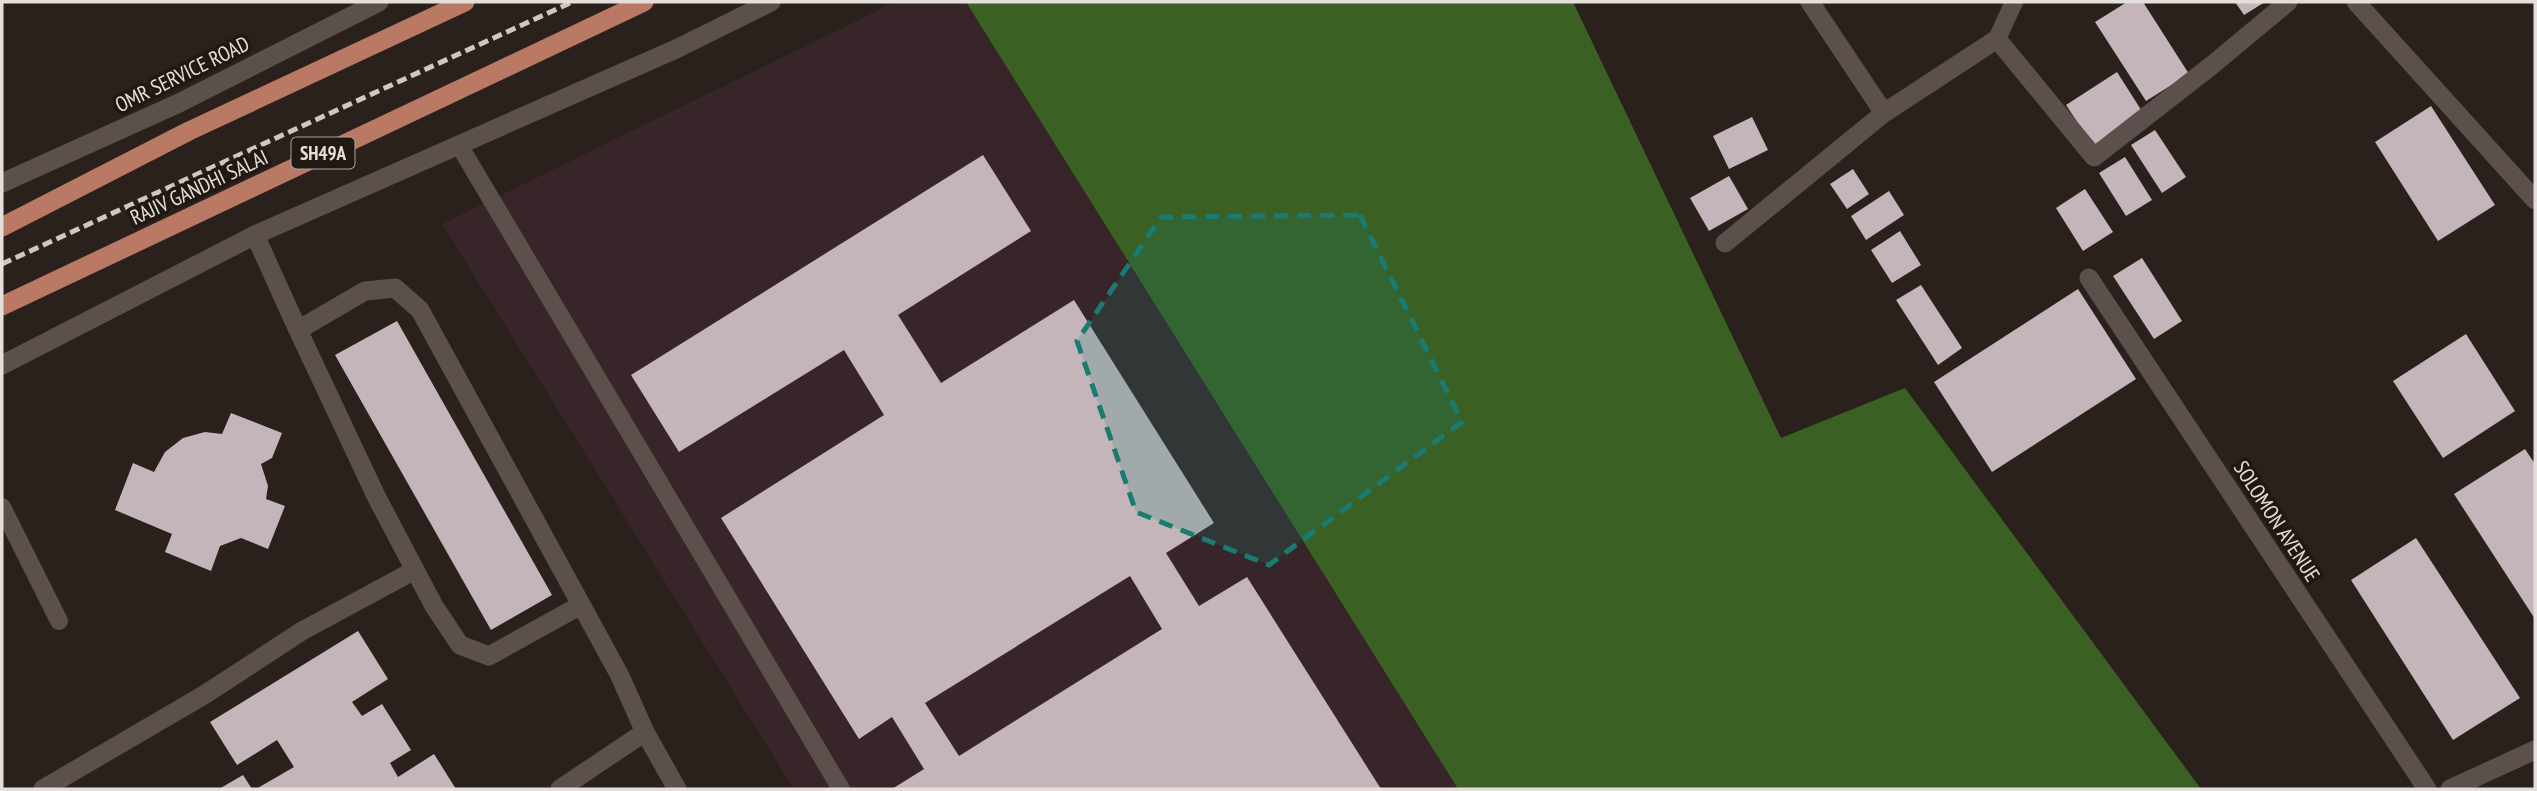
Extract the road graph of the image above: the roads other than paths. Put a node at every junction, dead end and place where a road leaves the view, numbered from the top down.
1 (379, 2) edge
2 (465, 2) edge
3 (645, 2) edge
4 (771, 2) edge
5 (1810, 2) edge
6 (2014, 2) edge
7 (2288, 2) edge
8 (2356, 2) edge
9 (432, 9) edge
10 (1997, 39) junction
11 (1884, 113) junction
12 (459, 145) junction
13 (2, 183) edge
14 (2535, 200) edge
15 (2, 227) edge
16 (255, 235) junction
17 (1724, 243) dead end
18 (2089, 278) dead end
19 (2, 306) edge
20 (298, 330) junction
21 (2, 365) edge
22 (2, 507) edge
23 (415, 570) junction
24 (581, 605) junction
25 (59, 621) dead end
26 (645, 732) junction
27 (2534, 753) edge
28 (43, 789) edge
29 (560, 789) edge
30 (677, 789) edge
31 (841, 789) edge
32 (2427, 789) edge
33 (2450, 789) edge

1 - 13 street, OMR SERVICE ROAD
2 - 9 main road
3 - 19 main road, RAJIV GANDHI SALAI / SH49A
4 - 12 street
5 - 11 street
6 - 10 lane
7 - 10 street
8 - 14 street
9 - 15 main road
10 - 11 street
11 - 17 street
12 - 16 street
12 - 31 lane
16 - 20 street
16 - 21 street
18 - 32 street, SOLOMON AVENUE
20 - 23 street
20 - 24 street
22 - 25 lane
23 - 24 street
23 - 28 street
24 - 26 street
26 - 29 street
26 - 30 street
27 - 33 street

